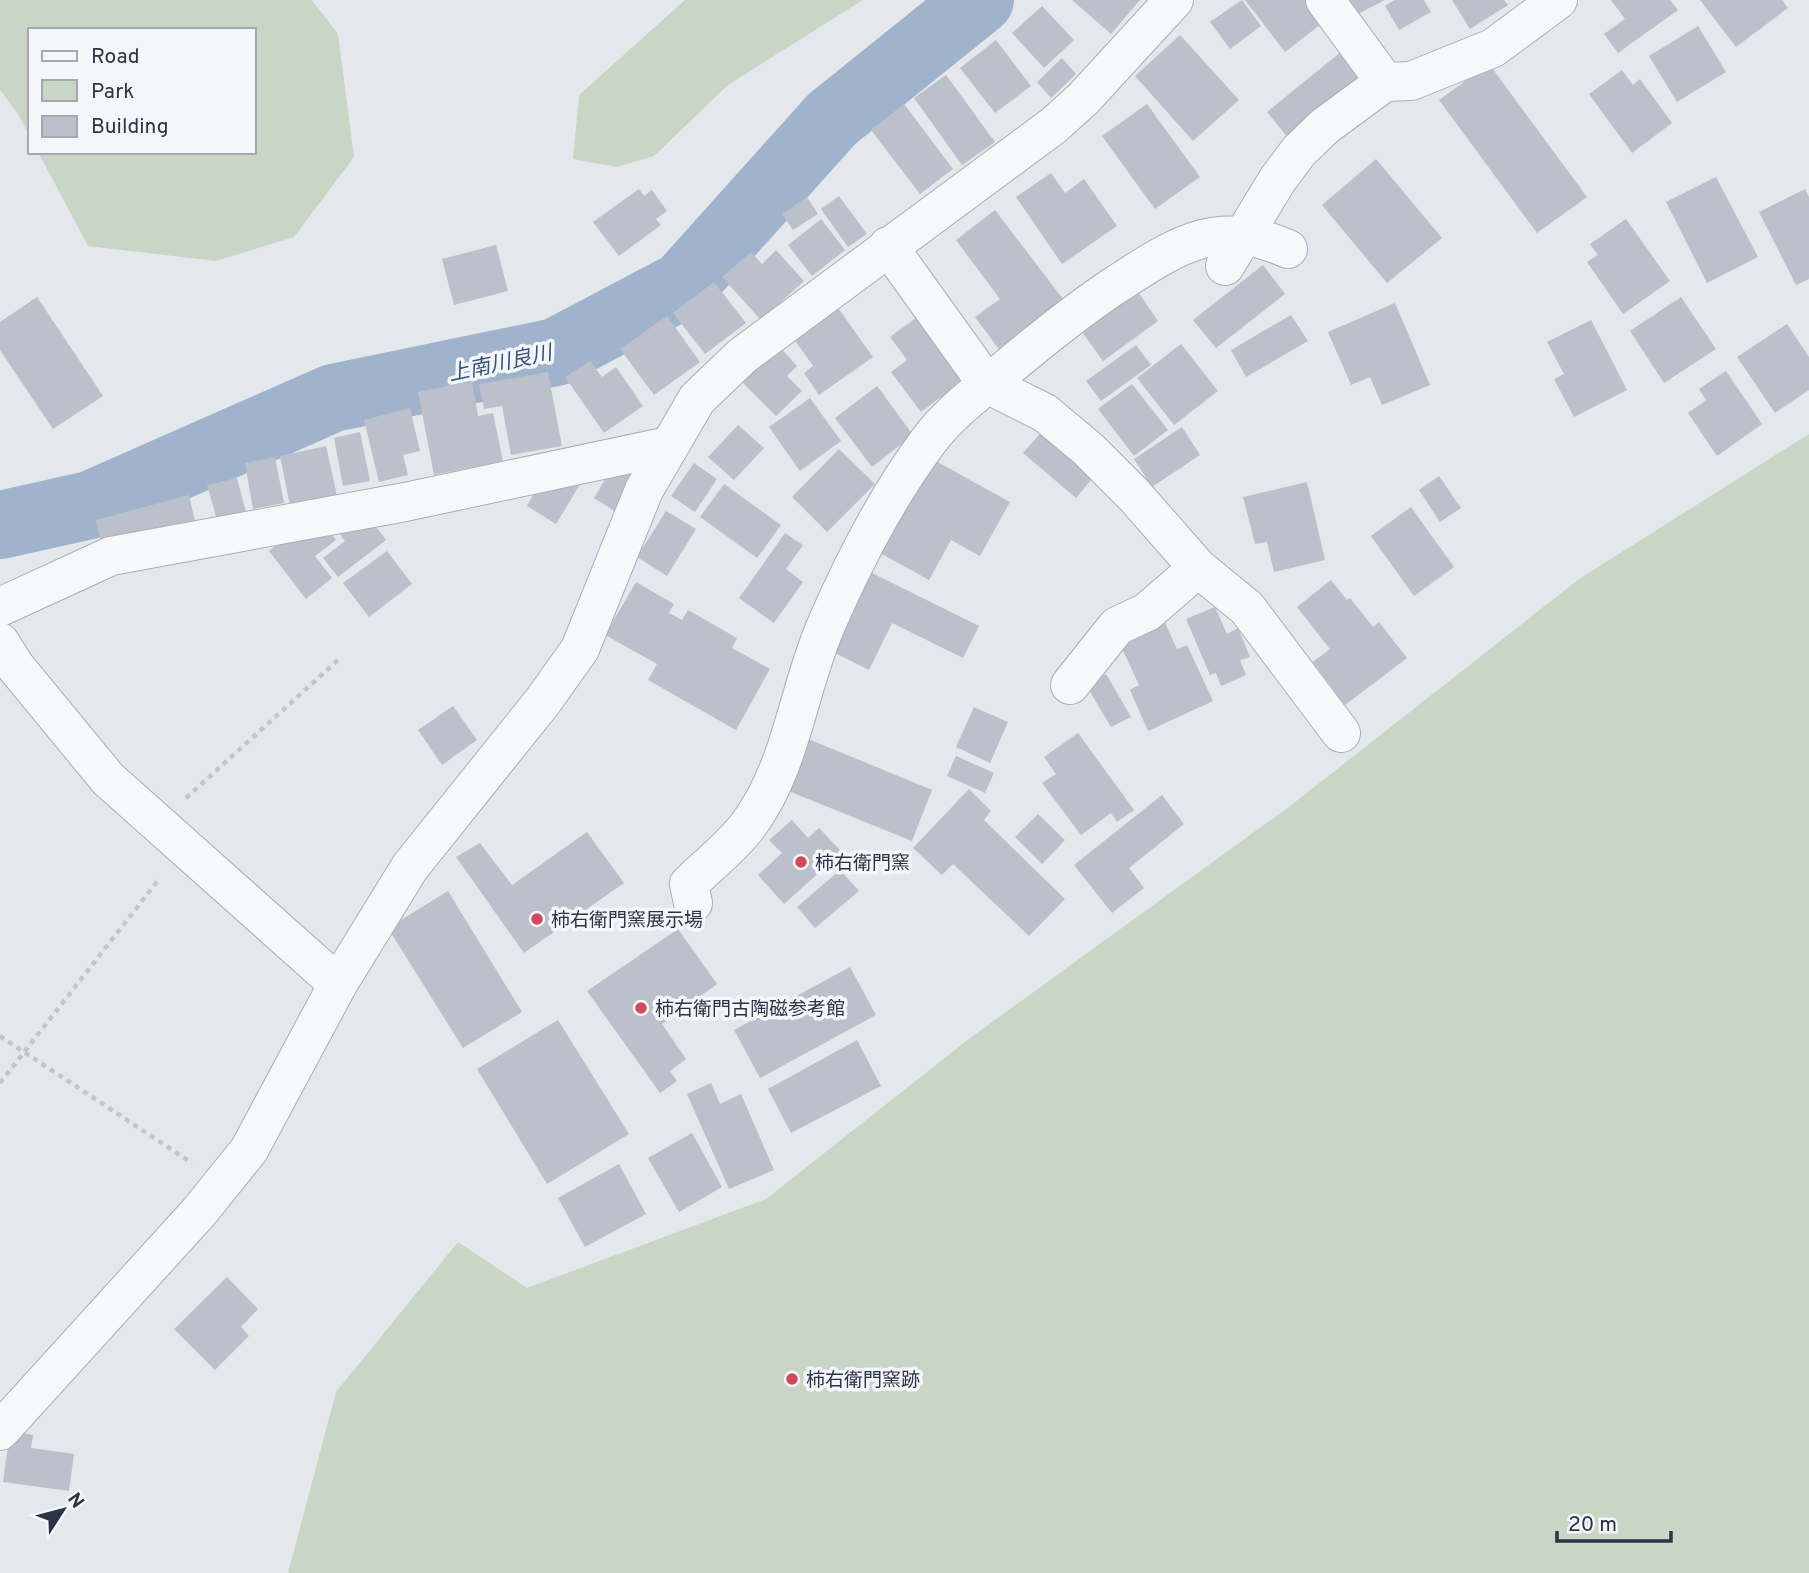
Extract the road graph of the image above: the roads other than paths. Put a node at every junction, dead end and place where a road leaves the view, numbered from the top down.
1 (1174, 0) edge
2 (1325, 0) edge
3 (1558, 0) edge
4 (1385, 82) junction
5 (888, 246) junction
6 (1288, 249) dead end
7 (1234, 251) junction
8 (987, 384) junction
9 (668, 446) junction
10 (1198, 568) junction
11 (0, 607) edge
12 (0, 642) edge
13 (1070, 685) dead end
14 (1341, 733) dead end
15 (693, 903) dead end
16 (338, 984) junction
17 (0, 1431) edge

1 - 5 street
2 - 4 street
3 - 4 street
4 - 7 street
5 - 8 street
5 - 9 street
6 - 7 street
7 - 8 street
8 - 10 street
8 - 15 street
9 - 11 street
9 - 16 street
10 - 13 street
10 - 14 street
12 - 16 street
16 - 17 street

